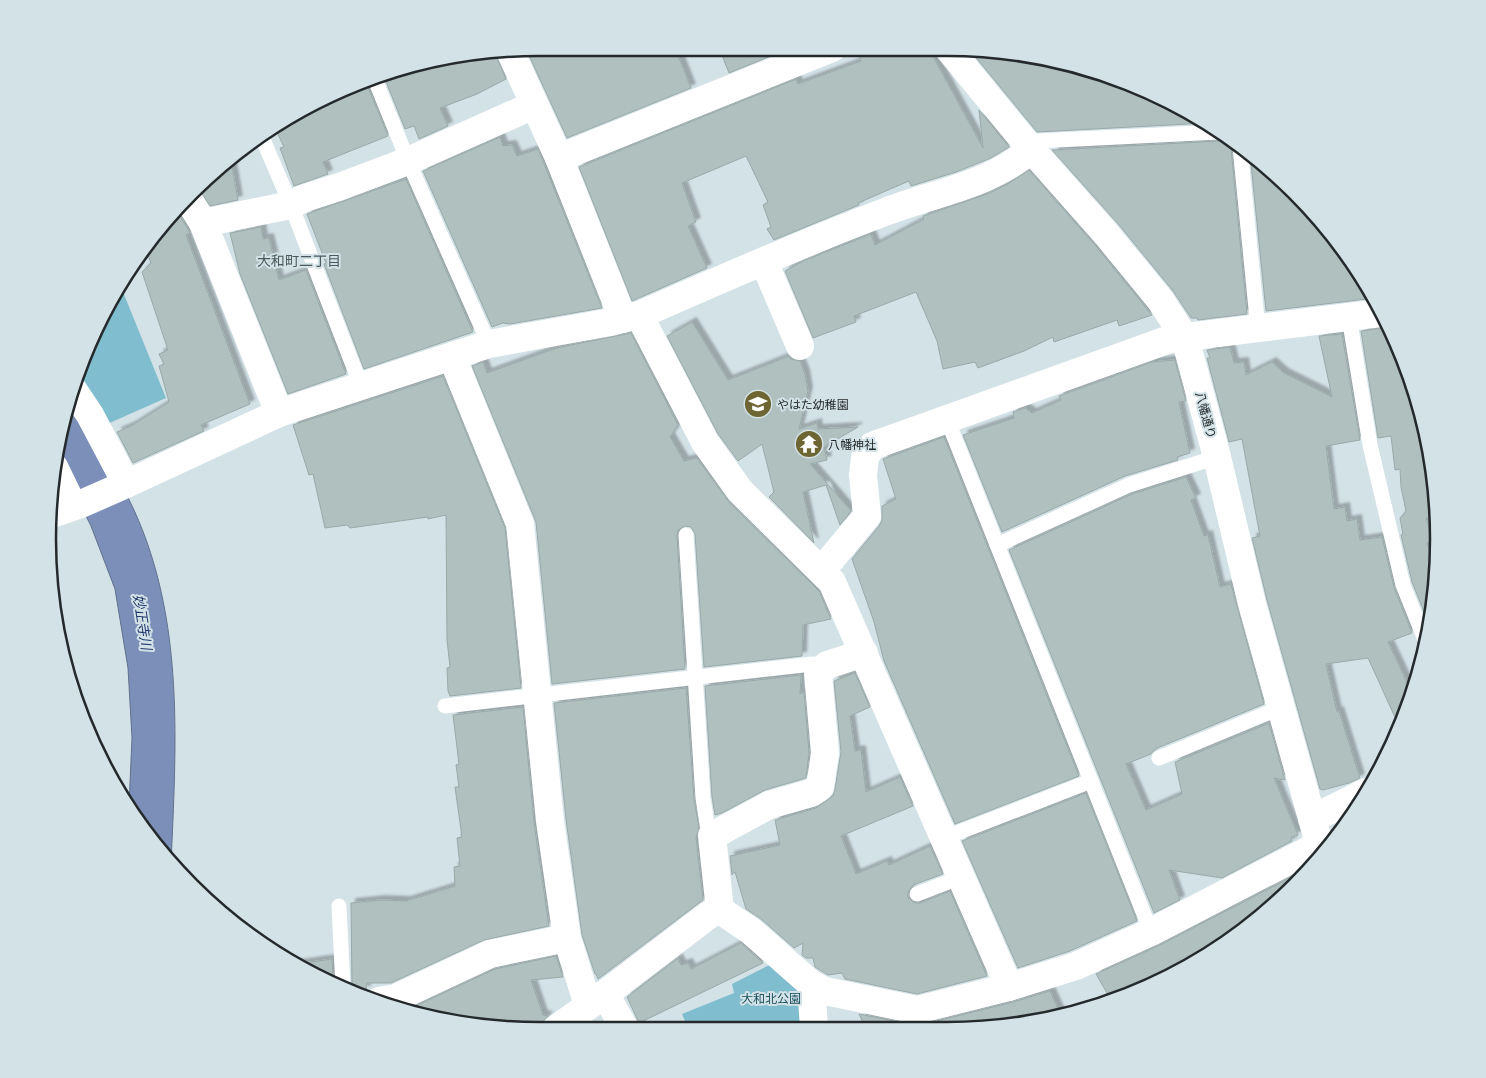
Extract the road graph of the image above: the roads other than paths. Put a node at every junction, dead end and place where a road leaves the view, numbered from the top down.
1 (812, 56) edge
2 (955, 56) edge
3 (513, 57) edge
4 (377, 85) edge
5 (534, 105) junction
6 (1206, 133) edge
7 (264, 143) edge
8 (1031, 149) junction
9 (1241, 156) edge
10 (559, 158) junction
11 (408, 161) junction
12 (192, 205) edge
13 (291, 205) junction
14 (203, 223) junction
15 (764, 262) junction
16 (1374, 314) edge
17 (631, 317) junction
18 (1349, 317) junction
19 (1258, 329) junction
20 (1185, 338) junction
21 (489, 344) junction
22 (800, 346) dead end
23 (452, 357) junction
24 (361, 386) junction
25 (78, 397) edge
26 (279, 413) junction
27 (947, 419) junction
28 (1217, 457) junction
29 (59, 483) edge
30 (124, 484) junction
31 (68, 508) edge
32 (686, 534) dead end
33 (998, 545) junction
34 (822, 570) junction
35 (1421, 629) edge
36 (864, 653) junction
37 (827, 665) junction
38 (694, 677) junction
39 (538, 695) junction
40 (445, 706) dead end
41 (1282, 707) junction
42 (1158, 758) dead end
43 (1091, 781) junction
44 (1354, 798) edge
45 (1312, 819) junction
46 (712, 836) junction
47 (944, 838) junction
48 (1320, 845) edge
49 (1312, 854) edge
50 (961, 877) junction
51 (917, 894) dead end
52 (339, 906) dead end
53 (720, 910) junction
54 (1151, 932) junction
55 (567, 938) junction
56 (343, 980) edge
57 (811, 984) junction
58 (1009, 987) junction
59 (393, 999) edge
60 (597, 1000) junction
61 (921, 1018) edge
62 (566, 1022) edge
63 (618, 1022) edge
64 (814, 1022) edge

1 - 10 street
2 - 8 street, 八幡通り
3 - 5 street
4 - 11 lane
5 - 10 street
5 - 11 street
6 - 8 lane
7 - 13 lane
8 - 15 street
8 - 20 street, 八幡通り
9 - 19 lane
10 - 17 street
11 - 13 street
11 - 21 lane
12 - 14 street
13 - 14 street
13 - 24 lane
14 - 26 street
15 - 17 street
15 - 22 street
16 - 18 street
17 - 21 street
17 - 34 street
18 - 19 street
18 - 35 lane
19 - 20 street
20 - 27 street
20 - 28 street, 八幡通り
21 - 23 street
23 - 24 street
23 - 39 street
24 - 26 street
25 - 30 street
26 - 30 street
27 - 33 lane
27 - 34 street
28 - 33 lane
28 - 41 street, 八幡通り
29 - 31 street
30 - 31 street
32 - 38 lane
33 - 43 lane
34 - 36 street
36 - 37 street
36 - 47 street
37 - 38 lane
37 - 46 street
38 - 39 lane
38 - 46 lane
39 - 40 lane
39 - 55 street
41 - 42 lane
41 - 45 street, 八幡通り
43 - 47 lane
43 - 54 lane
44 - 45 street
45 - 48 street, 八幡通り
46 - 53 street
47 - 50 street
49 - 54 street
50 - 51 lane
50 - 58 street
52 - 56 lane
53 - 57 street
53 - 60 street
54 - 58 street
55 - 59 street
55 - 60 street
57 - 61 street
57 - 64 street
58 - 61 street
60 - 62 street
60 - 63 street

